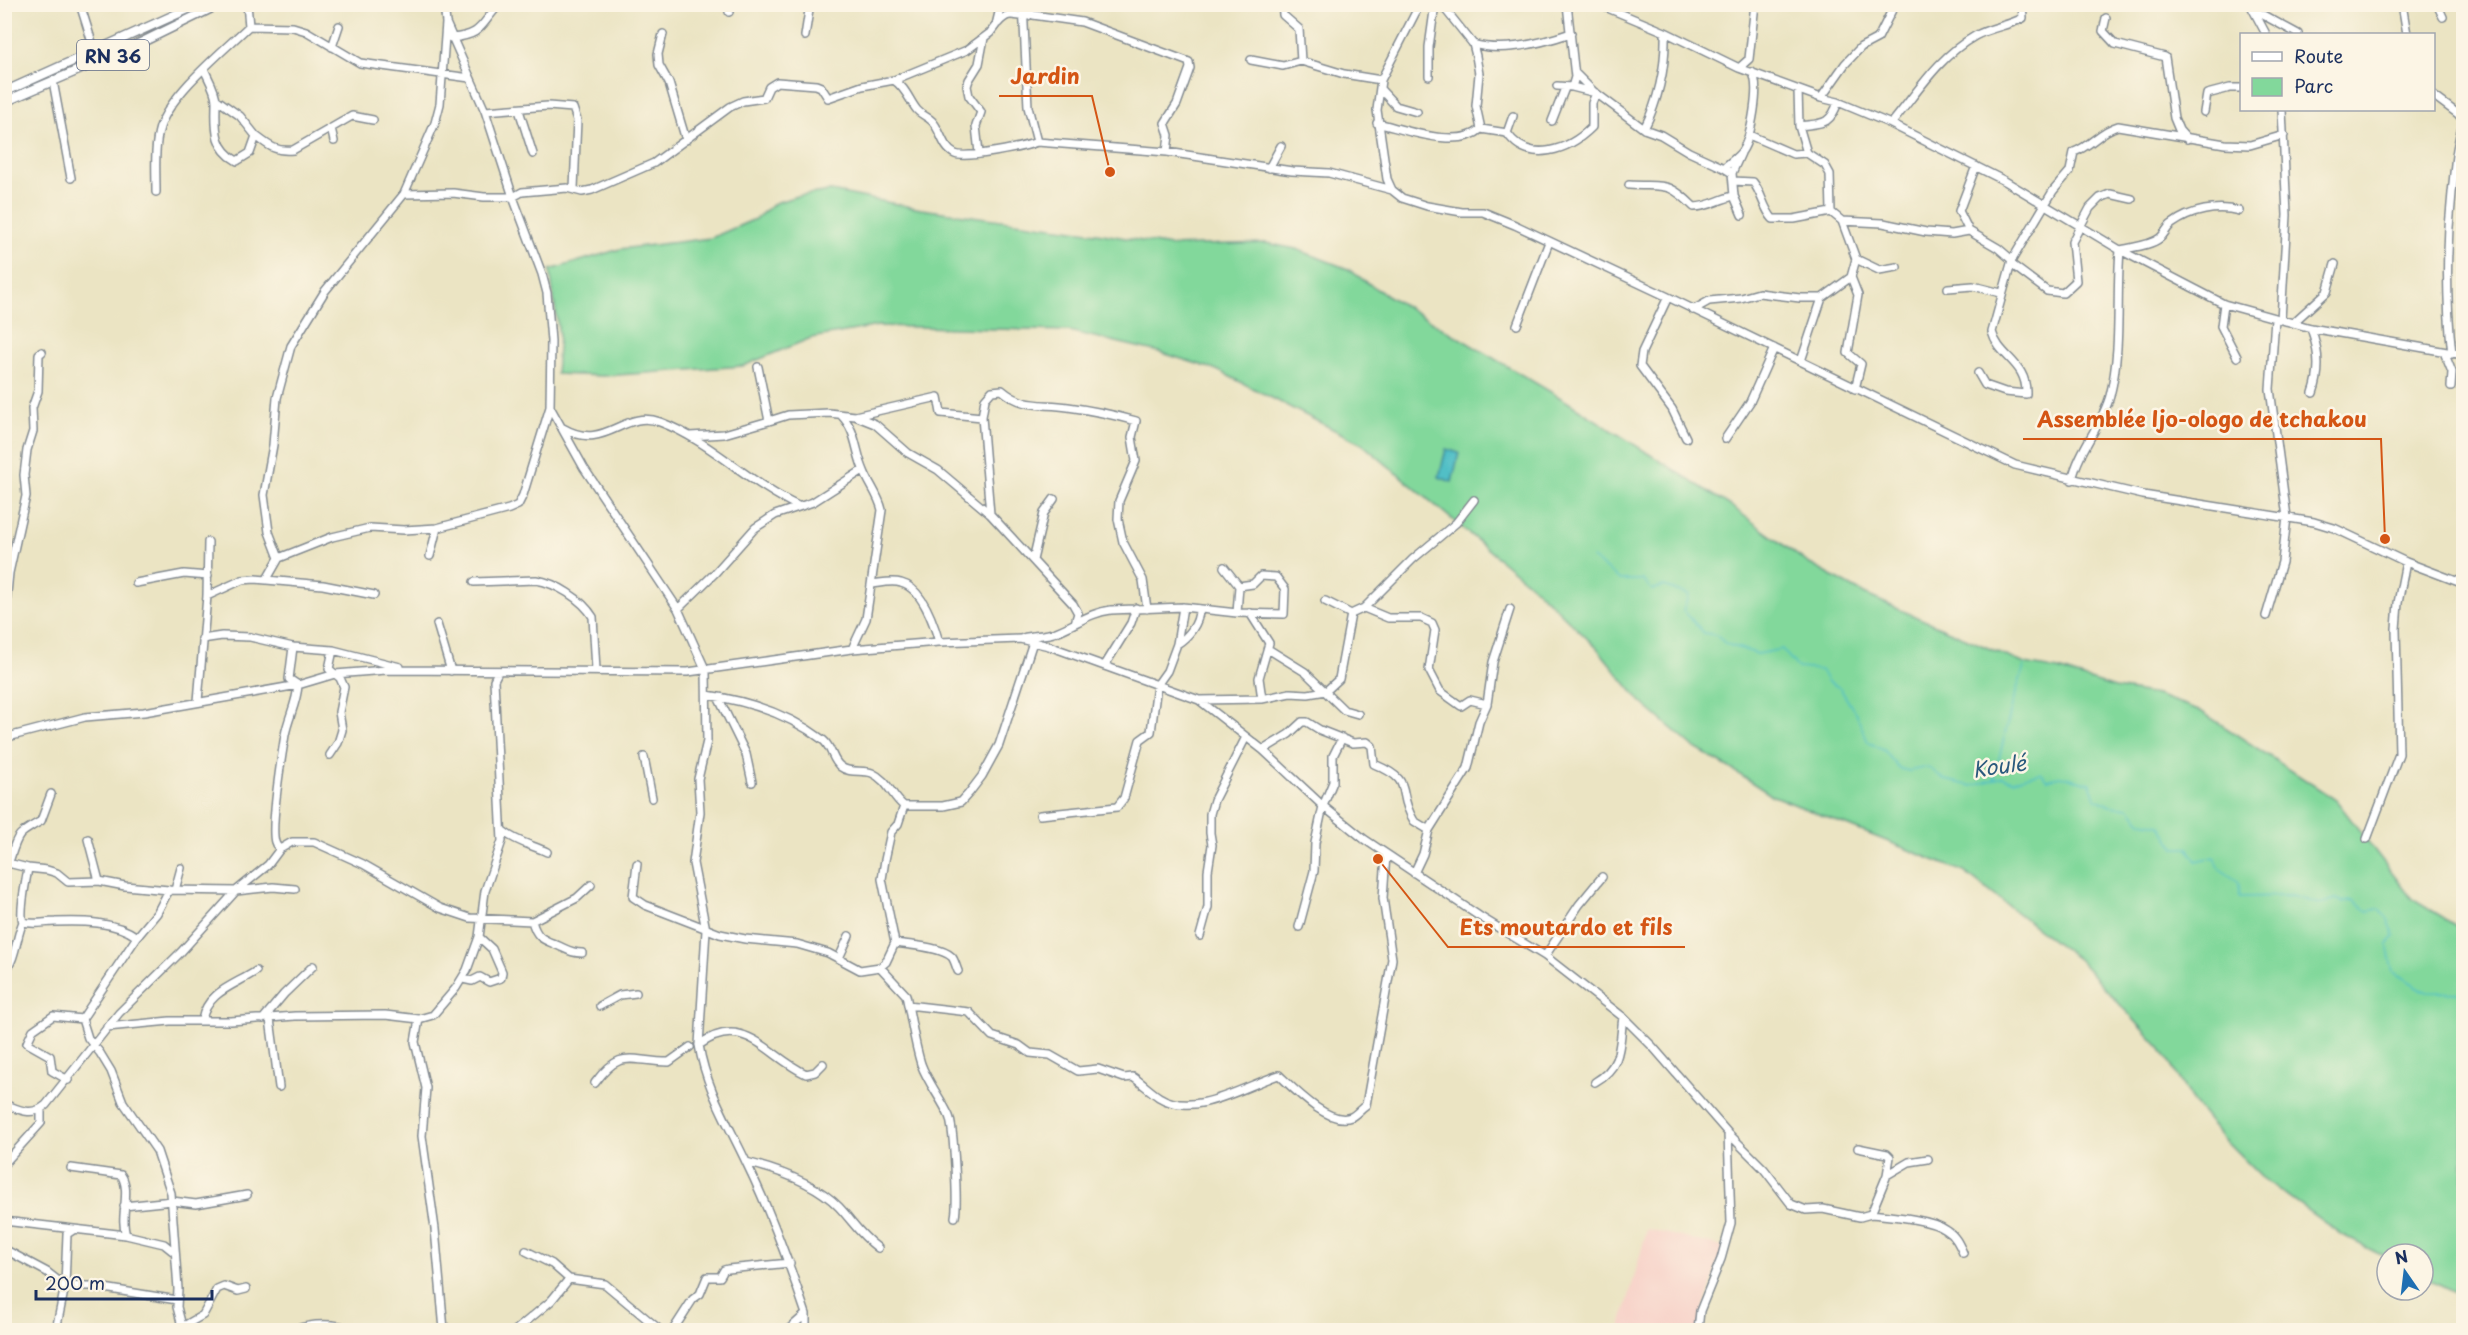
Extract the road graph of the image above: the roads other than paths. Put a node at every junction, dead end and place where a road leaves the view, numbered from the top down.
1 (80, 4) edge
2 (199, 4) edge
3 (220, 4) edge
4 (247, 4) edge
5 (444, 4) edge
6 (501, 4) edge
7 (810, 4) edge
8 (1001, 4) edge
9 (1282, 4) edge
10 (1420, 4) edge
11 (1435, 4) edge
12 (1441, 4) edge
13 (1567, 4) edge
14 (1598, 4) edge
15 (1755, 4) edge
16 (1895, 4) edge
17 (2022, 4) edge
18 (2402, 4) edge
19 (2437, 4) edge
20 (1023, 5) edge
21 (2252, 7) edge
22 (1028, 15) junction
23 (2443, 17) dead end
24 (2106, 18) dead end
25 (446, 23) junction
26 (996, 25) junction
27 (249, 26) junction
28 (339, 26) dead end
29 (1665, 32) junction
30 (1571, 33) junction
31 (2265, 33) edge
32 (2296, 33) edge
33 (2407, 33) edge
34 (663, 34) dead end
35 (805, 36) dead end
36 (451, 38) junction
37 (984, 38) junction
38 (1473, 44) junction
39 (332, 47) junction
40 (96, 52) junction
41 (1749, 59) junction
42 (1251, 60) dead end
43 (1301, 61) junction
44 (1739, 68) junction
45 (204, 69) junction
46 (1751, 72) junction
47 (1575, 73) junction
48 (441, 75) junction
49 (1760, 75) junction
50 (1429, 76) dead end
51 (470, 78) junction
52 (894, 80) junction
53 (1381, 80) junction
54 (1774, 80) junction
55 (53, 81) junction
56 (1565, 87) junction
57 (2240, 88) edge
58 (1381, 90) junction
59 (1798, 90) junction
60 (4, 92) edge
61 (1756, 92) junction
62 (1595, 93) junction
63 (2435, 97) edge
64 (1821, 98) junction
65 (216, 99) junction
66 (4, 102) edge
67 (1838, 102) junction
68 (519, 110) junction
69 (485, 111) junction
70 (2282, 111) edge
71 (1417, 112) dead end
72 (2204, 112) dead end
73 (1513, 117) dead end
74 (373, 120) dead end
75 (1648, 120) junction
76 (1552, 121) dead end
77 (2463, 121) edge
78 (1377, 123) junction
79 (1891, 124) junction
80 (1799, 126) junction
81 (331, 128) junction
82 (1481, 129) junction
83 (1644, 129) junction
84 (1507, 133) junction
85 (1661, 135) junction
86 (1749, 135) junction
87 (2284, 135) junction
88 (256, 136) junction
89 (2187, 139) junction
90 (686, 140) junction
91 (334, 141) dead end
92 (1037, 142) junction
93 (1281, 146) dead end
94 (1167, 152) junction
95 (1742, 152) junction
96 (979, 153) junction
97 (1807, 153) junction
98 (533, 154) dead end
99 (1976, 166) junction
100 (1269, 168) junction
101 (1725, 168) junction
102 (1732, 173) junction
103 (71, 178) dead end
104 (1733, 181) junction
105 (1629, 185) dead end
106 (574, 188) junction
107 (1392, 190) junction
108 (156, 192) dead end
109 (404, 194) junction
110 (1734, 196) junction
111 (513, 197) junction
112 (2132, 199) dead end
113 (2045, 205) junction
114 (2239, 211) dead end
115 (1831, 212) junction
116 (1742, 215) dead end
117 (1842, 221) junction
118 (2081, 227) junction
119 (1969, 231) junction
120 (1549, 242) junction
121 (2120, 250) junction
122 (1856, 259) junction
123 (2011, 262) junction
124 (2335, 264) dead end
125 (1897, 267) dead end
126 (1851, 277) junction
127 (1948, 288) dead end
128 (2001, 293) junction
129 (1668, 297) junction
130 (1822, 298) junction
131 (2224, 304) junction
132 (1693, 310) junction
133 (2278, 319) junction
134 (2293, 323) junction
135 (1517, 325) dead end
136 (2311, 328) junction
137 (1774, 348) junction
138 (42, 352) dead end
139 (2448, 353) junction
140 (2463, 355) edge
141 (2237, 357) dead end
142 (1801, 361) junction
143 (758, 367) dead end
144 (1978, 373) dead end
145 (2451, 387) dead end
146 (1855, 389) junction
147 (2313, 393) dead end
148 (550, 407) junction
149 (841, 415) junction
150 (855, 416) junction
151 (982, 417) junction
152 (769, 421) junction
153 (562, 427) junction
154 (690, 436) junction
155 (1686, 438) dead end
156 (1725, 439) dead end
157 (863, 470) junction
158 (2072, 480) junction
159 (1054, 499) dead end
160 (1474, 500) dead end
161 (798, 506) junction
162 (990, 514) junction
163 (2287, 518) junction
164 (437, 528) junction
165 (208, 542) dead end
166 (430, 556) dead end
167 (279, 558) junction
168 (1033, 560) junction
169 (2406, 562) junction
170 (1224, 567) dead end
171 (7, 573) edge
172 (208, 576) junction
173 (267, 579) junction
174 (474, 582) dead end
175 (136, 583) dead end
176 (873, 584) junction
177 (2463, 584) edge
178 (1239, 586) junction
179 (374, 595) dead end
180 (207, 596) junction
181 (1325, 601) dead end
182 (1184, 607) junction
183 (1136, 608) junction
184 (1364, 608) junction
185 (678, 609) junction
186 (1147, 609) junction
187 (1510, 609) dead end
188 (1199, 610) junction
189 (1237, 613) junction
190 (1250, 613) junction
191 (1351, 614) junction
192 (2266, 616) dead end
193 (4, 623) edge
194 (1075, 623) junction
195 (437, 624) dead end
196 (202, 639) junction
197 (1020, 639) junction
198 (939, 642) junction
199 (1034, 642) junction
200 (1177, 644) junction
201 (293, 647) junction
202 (852, 649) junction
203 (1268, 649) junction
204 (333, 650) junction
205 (1105, 665) junction
206 (406, 669) junction
207 (596, 670) junction
208 (451, 671) junction
209 (706, 671) junction
210 (498, 672) junction
211 (335, 674) junction
212 (297, 685) junction
213 (1157, 685) junction
214 (1326, 692) junction
215 (707, 695) junction
216 (718, 697) junction
217 (1262, 699) junction
218 (1199, 700) junction
219 (198, 701) junction
220 (1487, 704) junction
221 (1358, 714) dead end
222 (1246, 737) junction
223 (4, 738) edge
224 (1342, 738) junction
225 (1263, 750) junction
226 (330, 755) dead end
227 (644, 757) dead end
228 (752, 782) dead end
229 (51, 794) dead end
230 (652, 798) dead end
231 (904, 806) junction
232 (1323, 806) junction
233 (1040, 815) dead end
234 (1429, 830) junction
235 (503, 831) junction
236 (88, 838) dead end
237 (2367, 839) dead end
238 (280, 849) junction
239 (547, 852) dead end
240 (1386, 855) junction
241 (7, 862) edge
242 (637, 864) dead end
243 (28, 868) junction
244 (181, 868) dead end
245 (1414, 873) junction
246 (1602, 877) dead end
247 (99, 881) junction
248 (591, 885) dead end
249 (295, 888) dead end
250 (172, 890) junction
251 (236, 891) junction
252 (480, 918) junction
253 (532, 921) junction
254 (23, 922) junction
255 (1299, 927) dead end
256 (706, 930) junction
257 (849, 936) dead end
258 (1200, 936) dead end
259 (137, 937) junction
260 (478, 937) junction
261 (895, 943) junction
262 (582, 953) dead end
263 (1545, 956) junction
264 (839, 958) junction
265 (313, 966) dead end
266 (880, 968) junction
267 (256, 971) dead end
268 (958, 971) dead end
269 (4, 972) edge
270 (463, 979) junction
271 (636, 993) dead end
272 (908, 1005) junction
273 (600, 1006) dead end
274 (1623, 1017) junction
275 (82, 1019) junction
276 (266, 1019) junction
277 (419, 1019) junction
278 (202, 1020) junction
279 (107, 1027) junction
280 (94, 1045) junction
281 (699, 1045) junction
282 (690, 1047) dead end
283 (823, 1064) dead end
284 (68, 1080) junction
285 (1595, 1082) dead end
286 (595, 1083) dead end
287 (279, 1087) dead end
288 (4, 1104) edge
289 (41, 1110) junction
290 (1728, 1133) junction
291 (1858, 1148) dead end
292 (1928, 1159) dead end
293 (746, 1162) junction
294 (4, 1164) edge
295 (71, 1168) dead end
296 (1887, 1175) junction
297 (247, 1195) dead end
298 (172, 1201) junction
299 (124, 1206) junction
300 (1871, 1214) junction
301 (955, 1217) dead end
302 (4, 1221) edge
303 (73, 1230) junction
304 (126, 1234) junction
305 (878, 1248) dead end
306 (4, 1249) edge
307 (526, 1251) dead end
308 (174, 1252) junction
309 (1963, 1252) dead end
310 (790, 1263) junction
311 (569, 1279) junction
312 (65, 1286) junction
313 (246, 1289) dead end
314 (177, 1300) junction
315 (806, 1314) junction
316 (183, 1329) edge
317 (56, 1330) edge
318 (294, 1330) edge
319 (354, 1330) edge
320 (444, 1330) edge
321 (516, 1330) edge
322 (660, 1330) edge
323 (673, 1330) edge
324 (788, 1330) edge
325 (806, 1330) edge
326 (1698, 1330) edge

1 - 40 street
2 - 40 main road, RN 36
3 - 55 main road, RN 36
4 - 27 street
5 - 25 street
6 - 36 street
7 - 35 street
8 - 26 street
9 - 43 street
10 - 53 street
11 - 50 street
12 - 38 street
13 - 30 street
14 - 29 street
15 - 41 street
16 - 64 street
17 - 79 street
18 - 33 street
19 - 23 street
20 - 22 street
21 - 31 street
21 - 32 street
22 - 26 street
22 - 92 street
22 - 94 street
24 - 89 street
25 - 36 street
25 - 48 street
26 - 37 street
27 - 39 street
27 - 45 street
28 - 39 street
29 - 44 street
29 - 75 street
30 - 38 street
30 - 47 street
34 - 90 street
36 - 51 street
37 - 52 street
37 - 96 street
38 - 82 street
39 - 48 street
40 - 60 main road, RN 36
41 - 44 street
41 - 49 street
42 - 43 street
43 - 53 street
44 - 46 street
45 - 65 street
45 - 108 street
46 - 49 street
46 - 61 street
47 - 56 street
47 - 62 street
48 - 51 street
48 - 109 street
49 - 54 street
51 - 69 street
52 - 90 street
52 - 96 street
53 - 58 street
54 - 59 street
54 - 61 street
55 - 66 main road, RN 36
55 - 103 street
56 - 62 street
56 - 76 street
57 - 72 street
58 - 71 street
58 - 78 street
59 - 64 street
59 - 80 street
61 - 86 street
62 - 83 street
62 - 84 street
63 - 77 street
64 - 67 street
65 - 88 street
65 - 88 street
67 - 79 street
67 - 80 street
68 - 69 street
68 - 98 street
68 - 106 street
69 - 111 street
70 - 87 street
73 - 84 street
74 - 81 street
75 - 83 street
75 - 85 street
77 - 139 street
78 - 82 street
78 - 107 street
79 - 99 street
80 - 97 street
81 - 88 street
81 - 91 street
82 - 84 street
83 - 85 street
85 - 101 street
86 - 95 street
86 - 97 street
87 - 89 street
87 - 133 street
89 - 113 street
90 - 106 street
92 - 94 street
92 - 96 street
93 - 100 street
94 - 100 street
95 - 101 street
95 - 102 street
97 - 115 street
99 - 113 street
99 - 119 street
100 - 107 street
101 - 102 street
102 - 104 street
104 - 110 street
104 - 115 street
105 - 110 street
106 - 111 street
107 - 120 street
109 - 111 street
109 - 167 street
110 - 116 street
111 - 148 street
112 - 118 street
113 - 118 street
113 - 123 street
114 - 121 street
115 - 117 street
117 - 119 street
117 - 122 street
118 - 121 street
118 - 123 street
119 - 123 street
120 - 129 street
120 - 135 street
121 - 131 street
121 - 158 street
122 - 125 street
122 - 126 street
123 - 128 street
124 - 134 street
126 - 130 street
126 - 146 street
127 - 128 street
128 - 144 street
129 - 132 street
129 - 155 street
130 - 132 street
130 - 142 street
131 - 133 street
131 - 141 street
132 - 137 street
133 - 134 street
133 - 163 street
134 - 136 street
136 - 139 street
136 - 147 street
137 - 142 street
137 - 156 street
138 - 171 street
139 - 140 street
139 - 145 street
142 - 146 street
143 - 152 street
146 - 158 street
148 - 153 street
148 - 164 street
149 - 150 street
149 - 152 street
149 - 157 street
150 - 151 street
150 - 162 street
151 - 162 street
151 - 186 street
152 - 154 street
153 - 154 street
153 - 185 street
154 - 161 street
157 - 161 street
157 - 176 street
158 - 163 street
159 - 168 street
160 - 184 street
161 - 185 street
162 - 168 street
163 - 169 street
163 - 192 street
164 - 166 street
164 - 167 street
165 - 172 street
167 - 173 street
168 - 194 street
169 - 177 street
169 - 237 street
170 - 178 street
171 - 193 street
172 - 175 street
172 - 180 street
173 - 179 street
173 - 180 street
174 - 207 street
176 - 198 street
176 - 202 street
178 - 189 street
178 - 190 street
180 - 196 street
181 - 191 street
182 - 186 street
182 - 188 street
182 - 200 street
183 - 186 street
183 - 194 street
183 - 205 street
184 - 191 street
184 - 220 street
185 - 209 street
187 - 220 street
188 - 189 street
188 - 200 street
189 - 190 street
190 - 203 street
191 - 214 street
194 - 197 street
195 - 208 street
196 - 201 street
196 - 219 street
197 - 198 street
197 - 199 street
198 - 202 street
199 - 205 street
199 - 231 street
200 - 213 street
201 - 204 street
201 - 212 street
202 - 209 street
203 - 214 street
203 - 217 street
204 - 206 street
204 - 211 street
205 - 213 street
206 - 208 street
206 - 211 street
207 - 209 street
207 - 210 street
208 - 210 street
209 - 215 street
210 - 235 street
211 - 212 street
211 - 226 street
212 - 219 street
212 - 238 street
213 - 218 street
213 - 233 street
214 - 217 street
214 - 221 street
215 - 216 street
215 - 256 street
216 - 228 street
216 - 231 street
217 - 218 street
218 - 222 street
219 - 223 street
220 - 234 street
222 - 225 street
222 - 258 street
224 - 225 street
224 - 232 street
224 - 234 street
225 - 232 street
227 - 230 street
229 - 241 street
231 - 261 street
232 - 240 street
232 - 255 street
234 - 245 street
235 - 239 street
235 - 252 street
236 - 247 street
238 - 251 street
238 - 252 street
240 - 245 street
240 - 272 street
241 - 243 street
242 - 256 street
243 - 247 street
243 - 254 street
244 - 250 street
245 - 263 street
246 - 263 street
247 - 250 street
248 - 253 street
249 - 251 street
250 - 251 street
250 - 259 street
251 - 279 street
252 - 253 street
252 - 260 street
253 - 262 street
254 - 259 street
254 - 269 street
256 - 264 street
256 - 281 street
257 - 264 street
259 - 275 street
260 - 270 street
260 - 270 street
261 - 266 street
261 - 268 street
263 - 274 street
264 - 266 street
265 - 276 street
266 - 272 street
267 - 278 street
270 - 277 street
271 - 273 street
272 - 301 street
274 - 285 street
274 - 290 street
275 - 280 street
275 - 284 street
276 - 277 street
276 - 278 street
276 - 287 street
277 - 320 street
278 - 279 street
279 - 280 street
280 - 284 street
280 - 298 street
281 - 283 street
281 - 293 street
282 - 286 street
284 - 289 street
288 - 289 street
289 - 294 street
290 - 300 street
290 - 326 street
291 - 296 street
292 - 296 street
293 - 305 street
293 - 310 street
295 - 299 street
296 - 300 street
297 - 298 street
298 - 299 street
298 - 308 street
299 - 304 street
300 - 309 street
302 - 303 street
303 - 304 street
303 - 312 street
304 - 308 street
306 - 312 street
307 - 311 street
308 - 314 street
310 - 315 street
310 - 323 street
311 - 321 street
311 - 322 street
312 - 314 street
312 - 317 street
313 - 316 street
314 - 316 street
315 - 324 street
315 - 325 street
318 - 319 street

